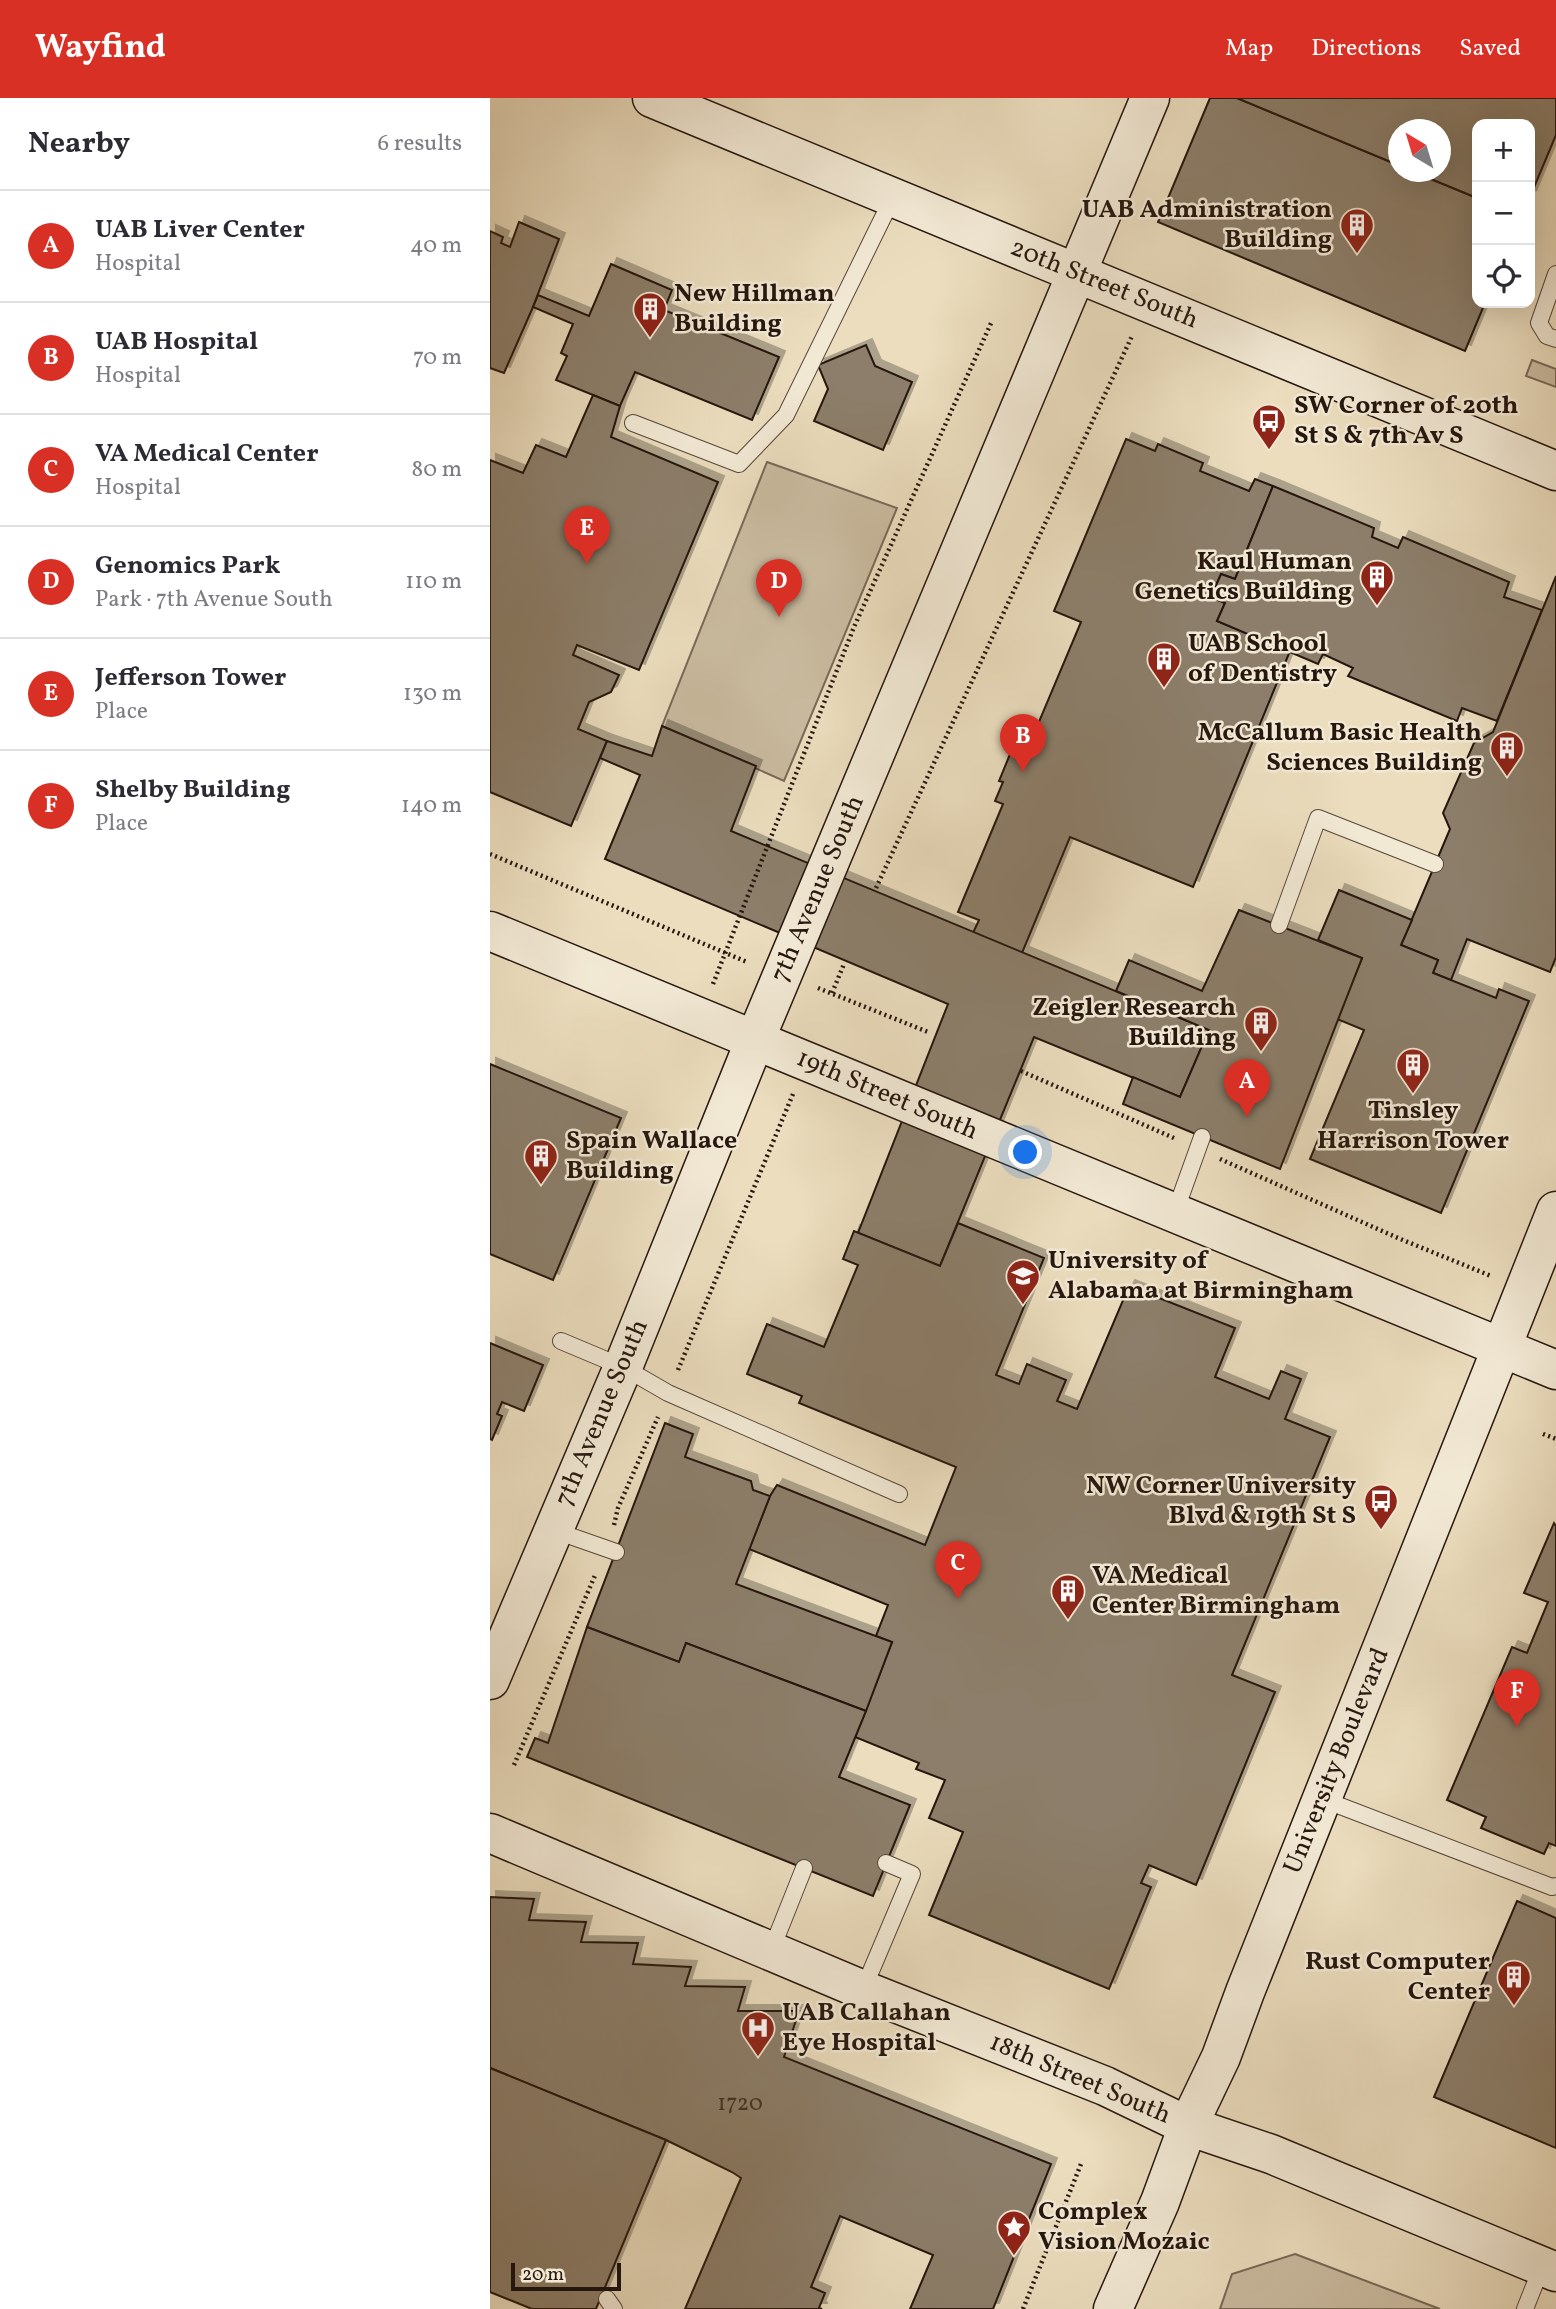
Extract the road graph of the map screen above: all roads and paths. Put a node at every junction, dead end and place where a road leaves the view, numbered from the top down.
1 (652, 98) edge
2 (1150, 98) edge
3 (893, 197) junction
4 (1077, 273) junction
5 (1556, 274) edge
6 (1147, 302) junction
7 (992, 321) dead end
8 (1556, 339) edge
9 (633, 423) dead end
10 (1556, 471) edge
11 (490, 854) edge
12 (1435, 864) dead end
13 (876, 888) dead end
14 (1279, 925) dead end
15 (493, 939) edge
16 (726, 953) junction
17 (844, 964) dead end
18 (781, 977) junction
19 (832, 993) junction
20 (700, 1017) junction
21 (928, 1032) dead end
22 (755, 1040) junction
23 (1021, 1071) dead end
24 (1200, 1143) junction
25 (1556, 1211) edge
26 (1174, 1215) junction
27 (1524, 1290) junction
28 (561, 1341) dead end
29 (1501, 1348) junction
30 (623, 1367) junction
31 (1556, 1370) edge
32 (1544, 1434) dead end
33 (1556, 1439) edge
34 (898, 1494) dead end
35 (553, 1530) junction
36 (616, 1552) dead end
37 (490, 1680) edge
38 (1322, 1799) junction
39 (490, 1833) edge
40 (886, 1863) dead end
41 (804, 1868) dead end
42 (1556, 1886) edge
43 (771, 1951) junction
44 (863, 1990) junction
45 (1188, 2126) junction
46 (1081, 2164) dead end
47 (1549, 2269) edge
48 (1023, 2309) edge
49 (1113, 2309) edge
50 (1525, 2309) edge

1 - 3 street, 20th Street South
2 - 4 street, 7th Avenue South
3 - 4 street, 20th Street South
3 - 9 lane
4 - 6 street, 20th Street South
4 - 18 street, 7th Avenue South
5 - 8 lane
6 - 10 street, 20th Street South
6 - 13 path
7 - 16 path
11 - 16 path
12 - 14 lane
15 - 20 street, 19th Street South
16 - 18 path
16 - 20 path
17 - 19 path
18 - 19 path
18 - 22 street, 7th Avenue South
19 - 21 path
20 - 22 street, 19th Street South
22 - 26 street, 19th Street South
22 - 30 street, 7th Avenue South
23 - 24 path
24 - 26 lane
24 - 27 path
25 - 27 street, University Boulevard
26 - 29 street, 19th Street South
27 - 29 street, University Boulevard
28 - 30 lane
29 - 31 street, 19th Street South
29 - 38 street, University Boulevard
30 - 34 lane
30 - 35 street, 7th Avenue South
32 - 33 path
35 - 36 lane
35 - 37 street, 7th Avenue South
38 - 42 lane
38 - 45 street, University Boulevard
39 - 43 street, 18th Street South
40 - 44 lane
41 - 43 lane
43 - 44 street, 18th Street South
44 - 45 street, 18th Street South
45 - 47 street, 18th Street South
45 - 49 street, University Boulevard
46 - 48 path
47 - 50 lane

